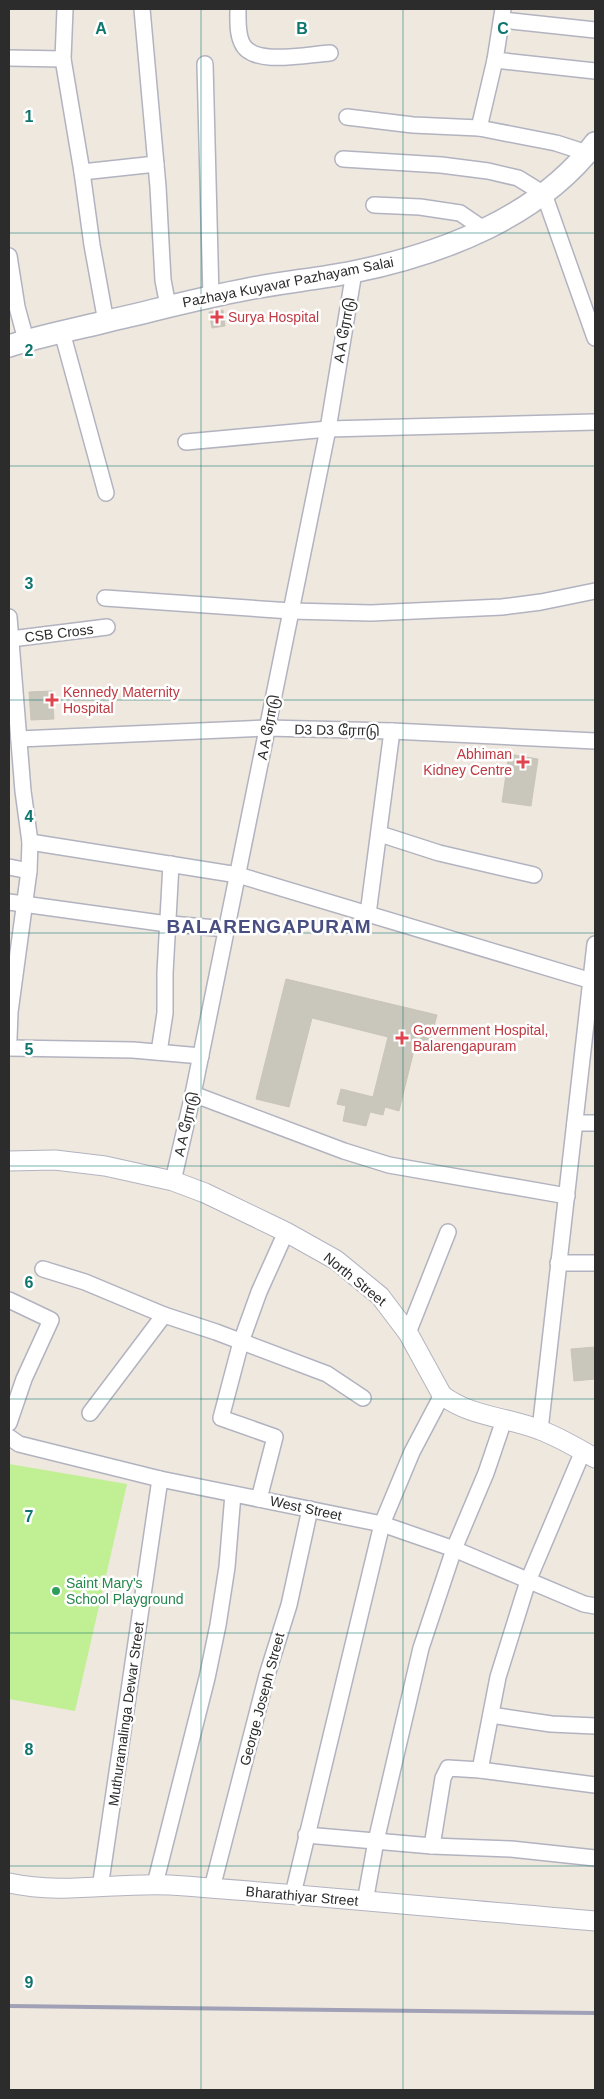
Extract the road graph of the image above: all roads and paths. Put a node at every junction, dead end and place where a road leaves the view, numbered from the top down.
1 (65, 9) edge
2 (142, 9) edge
3 (238, 9) edge
4 (503, 14) edge
5 (595, 30) edge
6 (330, 52) dead end
7 (9, 58) edge
8 (63, 59) junction
9 (496, 60) junction
10 (206, 64) dead end
11 (595, 71) edge
12 (346, 117) dead end
13 (479, 128) junction
14 (591, 148) edge
15 (343, 159) dead end
16 (156, 164) junction
17 (82, 172) junction
18 (544, 194) junction
19 (374, 205) dead end
20 (485, 230) junction
21 (9, 256) edge
22 (354, 272) junction
23 (211, 297) junction
24 (168, 306) junction
25 (106, 322) junction
26 (62, 332) junction
27 (595, 338) edge
28 (17, 343) edge
29 (595, 422) edge
30 (328, 429) junction
31 (186, 442) dead end
32 (106, 493) dead end
33 (595, 591) edge
34 (105, 598) dead end
35 (291, 611) junction
36 (9, 617) edge
37 (107, 627) dead end
38 (11, 638) junction
39 (268, 728) junction
40 (392, 731) junction
41 (19, 739) junction
42 (595, 741) edge
43 (380, 834) junction
44 (30, 842) junction
45 (171, 864) junction
46 (9, 867) edge
47 (29, 871) junction
48 (238, 875) junction
49 (534, 876) dead end
50 (16, 902) edge
51 (368, 914) junction
52 (169, 924) junction
53 (227, 929) junction
54 (595, 944) edge
55 (593, 982) edge
56 (9, 1039) edge
57 (9, 1048) edge
58 (159, 1052) junction
59 (201, 1056) junction
60 (193, 1094) junction
61 (575, 1123) junction
62 (595, 1123) edge
63 (9, 1161) edge
64 (173, 1181) junction
65 (567, 1196) junction
66 (286, 1232) junction
67 (448, 1232) dead end
68 (558, 1263) junction
69 (595, 1263) edge
70 (43, 1269) dead end
71 (9, 1300) edge
72 (164, 1315) junction
73 (408, 1333) junction
74 (241, 1342) junction
75 (442, 1395) junction
76 (363, 1398) dead end
77 (90, 1413) dead end
78 (504, 1420) junction
79 (9, 1423) edge
80 (540, 1430) junction
81 (9, 1437) edge
82 (589, 1454) edge
83 (160, 1479) junction
84 (233, 1494) junction
85 (259, 1499) junction
86 (310, 1508) junction
87 (382, 1524) junction
88 (454, 1549) junction
89 (528, 1581) junction
90 (595, 1606) edge
91 (491, 1715) junction
92 (595, 1726) edge
93 (480, 1770) junction
94 (595, 1785) edge
95 (306, 1835) junction
96 (376, 1841) junction
97 (432, 1846) junction
98 (595, 1858) edge
99 (9, 1883) edge
100 (155, 1884) junction
101 (100, 1888) junction
102 (212, 1888) junction
103 (293, 1894) junction
104 (365, 1902) junction
105 (595, 1921) edge

1 - 8 street
2 - 16 street
3 - 6 street
4 - 5 street
4 - 9 street
7 - 8 street
8 - 17 street
9 - 11 street
9 - 13 street
10 - 23 street
12 - 13 street
13 - 14 street
14 - 18 main road, Pazhaya Kuyavar Pazhayam Salai
15 - 18 street
16 - 17 street
16 - 24 street
17 - 25 street
18 - 20 main road, Pazhaya Kuyavar Pazhayam Salai
18 - 27 street
19 - 20 street
20 - 22 main road, Pazhaya Kuyavar Pazhayam Salai
21 - 28 street
22 - 23 main road, Pazhaya Kuyavar Pazhayam Salai
22 - 30 street, A A ரோடு
23 - 24 main road, Pazhaya Kuyavar Pazhayam Salai
24 - 25 main road, Pazhaya Kuyavar Pazhayam Salai
25 - 26 main road, Pazhaya Kuyavar Pazhayam Salai
26 - 28 main road, Pazhaya Kuyavar Pazhayam Salai
26 - 32 street
29 - 30 street
30 - 31 street
30 - 35 street, A A ரோடு
33 - 35 street
34 - 35 street
35 - 39 street, A A ரோடு
36 - 38 street
37 - 38 street, CSB Cross
38 - 41 street
39 - 40 street, D3 D3 ரோடு
39 - 41 street, D3 D3 ரோடு
39 - 48 street, A A ரோடு
40 - 42 street, D3 D3 ரோடு
40 - 43 street
41 - 44 street
43 - 49 street
43 - 51 street
44 - 45 street
44 - 47 street
45 - 48 street
45 - 52 street
46 - 47 street
47 - 50 street
48 - 51 street
48 - 53 street, A A ரோடு
50 - 52 street
50 - 56 street
51 - 55 street
52 - 53 street
52 - 58 street
53 - 59 street, A A ரோடு
54 - 55 street
55 - 61 street
57 - 58 street
58 - 59 street
59 - 60 street, A A ரோடு
60 - 64 street, A A ரோடு
60 - 65 street
61 - 62 street
61 - 65 street
63 - 64 street, North Street
64 - 66 street, North Street
65 - 68 street
66 - 73 street, North Street
66 - 74 street
67 - 73 street
68 - 69 street
68 - 80 street
70 - 72 street
71 - 79 street
72 - 74 street
72 - 77 street
73 - 75 street, North Street
74 - 76 street
74 - 85 street
75 - 78 street
75 - 87 street
78 - 80 street
78 - 88 street
80 - 82 street
81 - 83 street, West Street
82 - 89 street
83 - 84 street, West Street
83 - 101 street, Muthuramalinga Dewar Street
84 - 85 street, West Street
84 - 100 street
85 - 86 street, West Street
86 - 87 street, West Street
86 - 102 street, George Joseph Street
87 - 88 street, West Street
87 - 95 street
88 - 89 street, West Street
88 - 96 street
89 - 90 street, West Street
89 - 91 street
91 - 92 street
91 - 93 street
93 - 94 street
93 - 97 street
95 - 96 street
95 - 103 street
96 - 97 street
96 - 104 street
97 - 98 street
99 - 101 street, Bharathiyar Street
100 - 101 street, Bharathiyar Street
100 - 102 street, Bharathiyar Street
102 - 103 street, Bharathiyar Street
103 - 104 street, Bharathiyar Street
104 - 105 street, Bharathiyar Street

